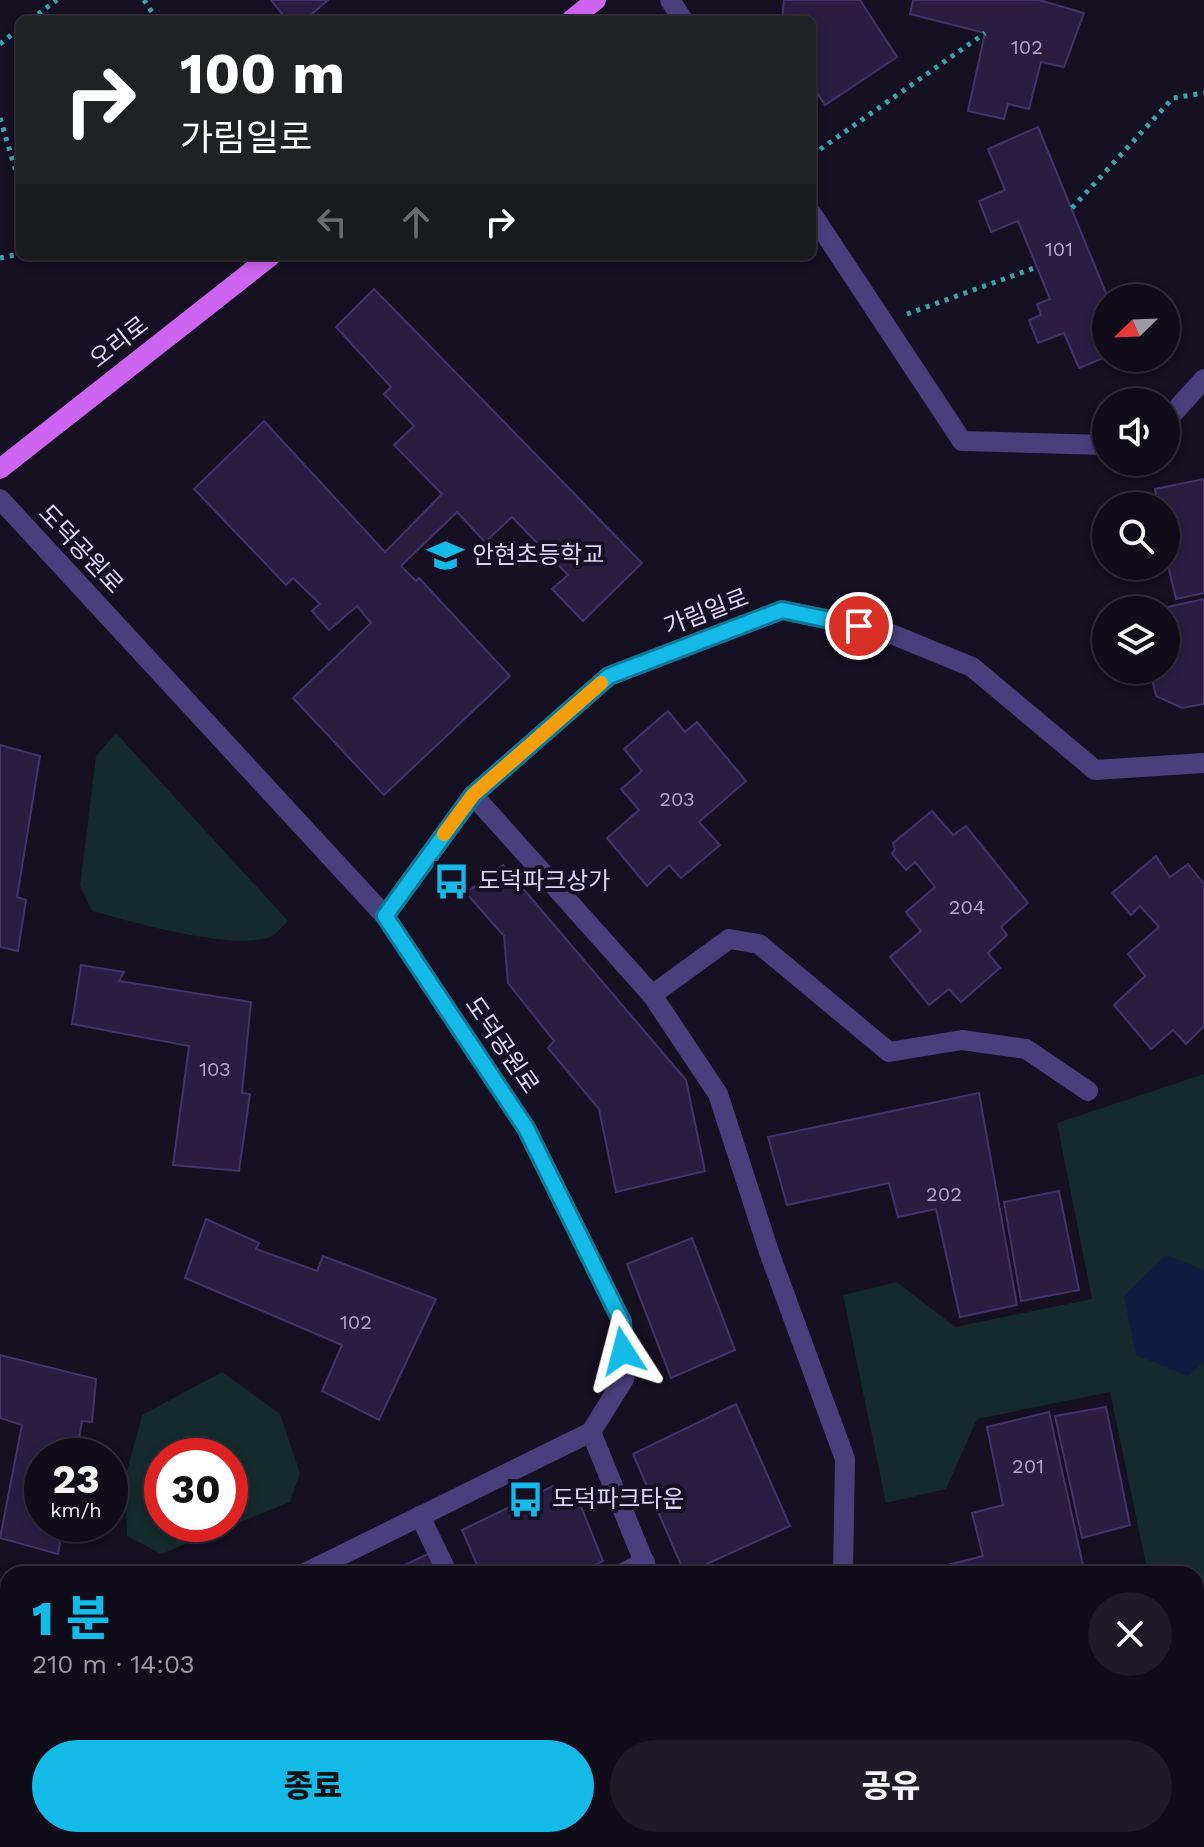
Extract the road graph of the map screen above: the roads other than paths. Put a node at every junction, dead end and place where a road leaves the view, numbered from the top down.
1 (596, 0) edge
2 (576, 16) edge
3 (816, 220) edge
4 (266, 260) edge
5 (1204, 379) edge
6 (1180, 406) edge
7 (1092, 445) edge
8 (0, 469) edge
9 (0, 499) edge
10 (1204, 763) edge
11 (473, 795) junction
12 (385, 916) junction
13 (652, 995) junction
14 (1088, 1091) dead end
15 (591, 1432) junction
16 (420, 1516) junction
17 (319, 1566) edge
18 (444, 1566) edge
19 (646, 1566) edge
20 (843, 1566) edge

1 - 2 main road
3 - 7 street
4 - 8 main road, 오리로
5 - 6 street
9 - 12 street, 도덕공원로
10 - 11 street, 가림일로
11 - 12 street, 가림일로
11 - 13 street
12 - 15 street, 도덕공원로
13 - 14 street
13 - 20 street
15 - 16 street
15 - 19 street
16 - 17 street
16 - 18 street

